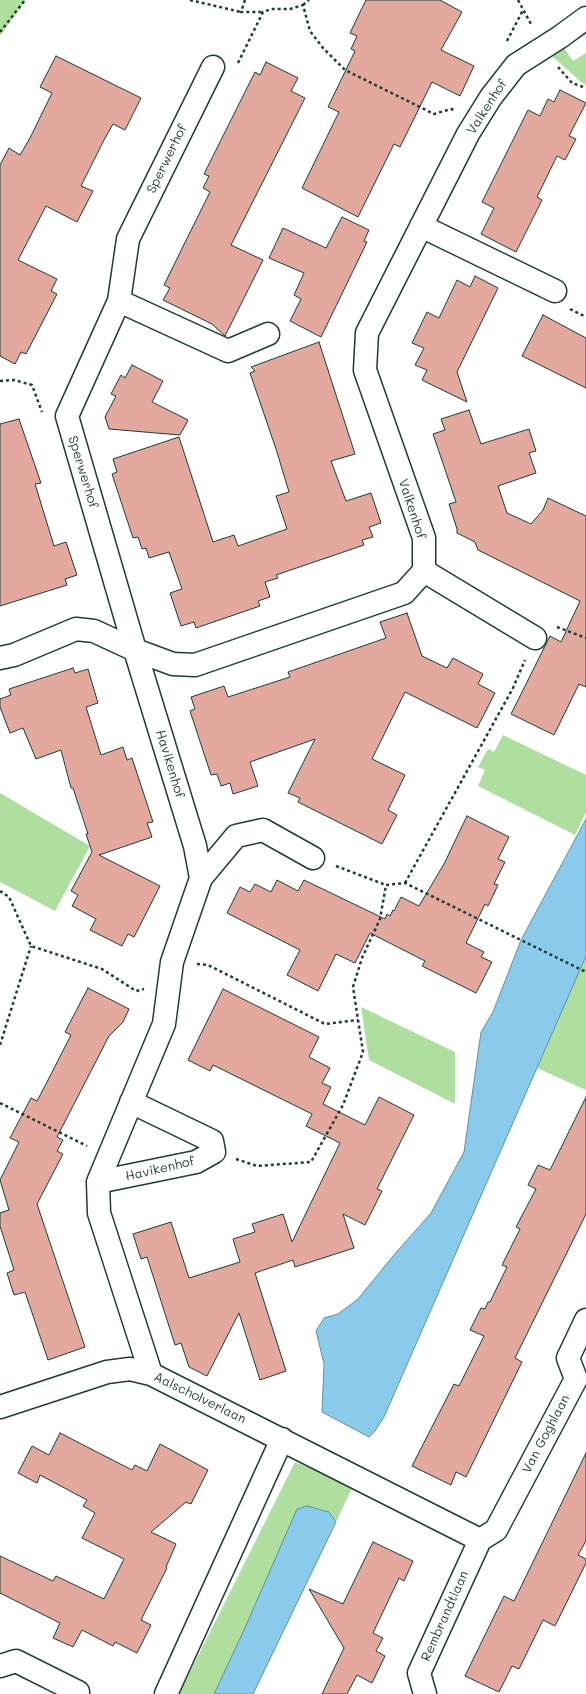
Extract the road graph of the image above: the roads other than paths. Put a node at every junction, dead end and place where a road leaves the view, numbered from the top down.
1 (586, 18) edge
2 (213, 67) road end
3 (421, 226) junction
4 (555, 291) dead end
5 (119, 301) junction
6 (268, 334) dead end
7 (424, 571) junction
8 (535, 638) dead end
9 (135, 650) junction
10 (0, 658) edge
11 (313, 858) road end
12 (201, 878) junction
13 (131, 1102) junction
14 (98, 1182) junction
15 (586, 1320) edge
16 (151, 1374) junction
17 (0, 1407) edge
18 (282, 1439) junction
19 (480, 1540) junction
20 (0, 1666) edge
21 (78, 1692) dead end
22 (166, 1694) edge
23 (425, 1694) edge

1 - 3 street, Valkenhof
2 - 5 street, Sperwerhof
3 - 4 street
3 - 7 street, Valkenhof
5 - 6 street
5 - 9 street, Sperwerhof
7 - 8 street
7 - 9 street
9 - 10 street
9 - 12 street, Havikenhof
11 - 12 street, Havikenhof
12 - 13 street, Havikenhof
13 - 14 street, Havikenhof
13 - 14 street, Havikenhof
14 - 16 street, Havikenhof
15 - 19 street, Van Goghlaan
16 - 17 street, Aalscholverlaan
16 - 18 street, Aalscholverlaan
18 - 19 street, Aalscholverlaan
18 - 22 street
19 - 23 street, Rembrandtlaan
20 - 21 street

